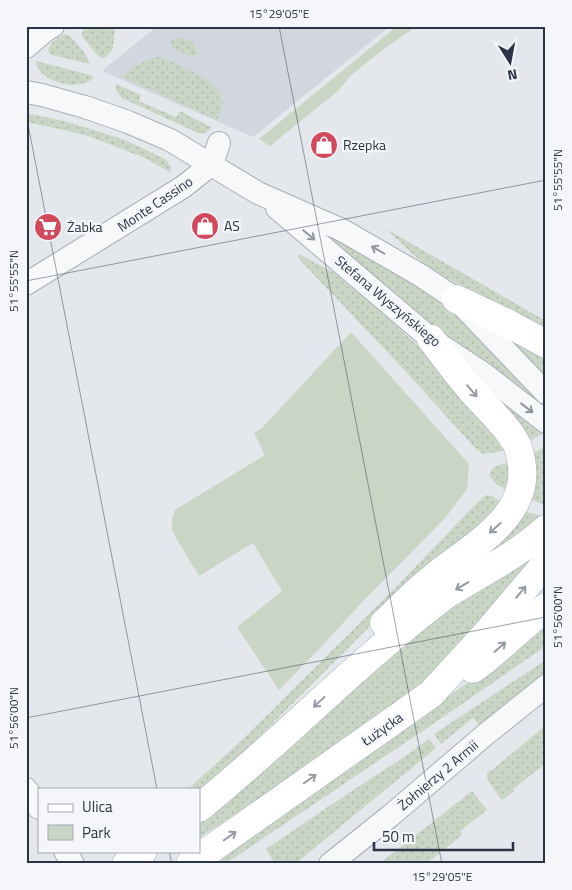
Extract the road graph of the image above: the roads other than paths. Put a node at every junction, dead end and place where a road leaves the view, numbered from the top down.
1 (53, 26) edge
2 (26, 47) edge
3 (26, 92) edge
4 (219, 143) dead end
5 (212, 164) junction
6 (258, 192) junction
7 (26, 284) edge
8 (456, 299) junction
9 (431, 340) junction
10 (546, 344) edge
11 (546, 393) edge
12 (546, 422) edge
13 (546, 530) edge
14 (546, 563) edge
15 (546, 607) edge
16 (355, 669) junction
17 (546, 686) edge
18 (431, 694) junction
19 (26, 789) edge
20 (38, 807) edge
21 (200, 807) edge
22 (66, 852) edge
23 (141, 852) edge
24 (73, 864) edge
25 (126, 864) edge
26 (190, 864) edge
27 (330, 864) edge

1 - 2 street
3 - 5 street, Stefana Wyszyńskiego
4 - 5 street
5 - 6 street, Stefana Wyszyńskiego
5 - 7 street, Monte Cassino
8 -> 6 street, Stefana Wyszyńskiego
6 -> 9 street, Stefana Wyszyńskiego
8 - 10 main road
8 - 11 street, Stefana Wyszyńskiego
9 -> 12 street, Stefana Wyszyńskiego
9 -> 16 main road
13 -> 16 main road
18 -> 14 main road, Łużycka
18 -> 15 main road
16 -> 21 main road
17 - 27 street, Żołnierzy 2 Armii
26 -> 18 main road, Łużycka
19 - 20 street
22 - 24 street
23 - 25 main road

